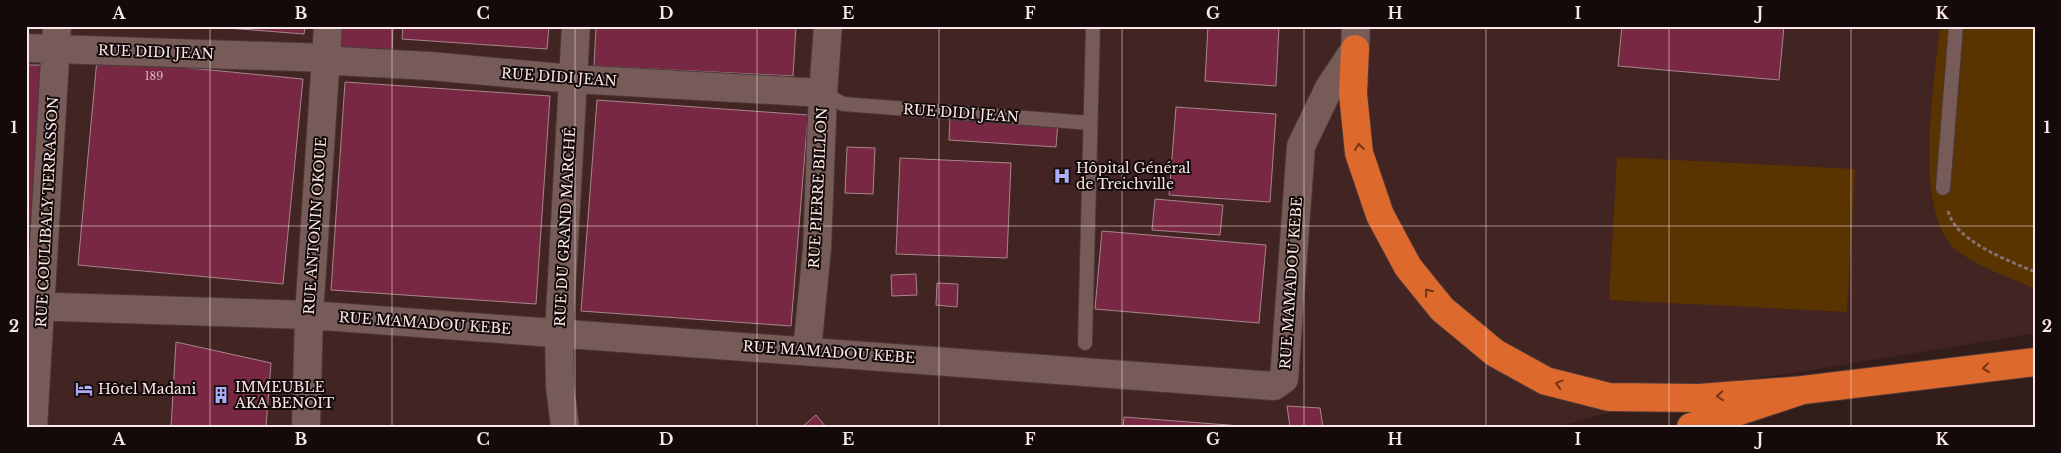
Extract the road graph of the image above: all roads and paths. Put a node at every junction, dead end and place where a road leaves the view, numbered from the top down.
1 (328, 26) edge
2 (576, 26) edge
3 (828, 26) edge
4 (1093, 26) edge
5 (1956, 26) edge
6 (56, 38) edge
7 (1356, 38) edge
8 (26, 48) edge
9 (327, 58) junction
10 (573, 79) junction
11 (823, 93) junction
12 (1090, 123) junction
13 (1943, 188) joint
14 (2035, 272) edge
15 (34, 307) edge
16 (309, 315) junction
17 (559, 332) junction
18 (1085, 344) dead end
19 (807, 351) junction
20 (2035, 362) edge
21 (1803, 390) junction
22 (33, 427) edge
23 (306, 427) edge
24 (565, 427) edge
25 (1691, 427) edge

1 - 9 street, RUE ANTONIN OKOUE
2 - 10 street, RUE DU GRAND MARCHÉ
3 - 11 street, RUE PIERRE BILLON
4 - 12 lane
5 - 13 lane
6 - 8 street, RUE DIDI JEAN
6 - 9 street, RUE DIDI JEAN
6 - 15 street, RUE COULIBALY TERRASSON
7 - 19 street, RUE MAMADOU KEBE
21 -> 7 highway
9 - 10 street, RUE DIDI JEAN
9 - 16 street, RUE ANTONIN OKOUE
10 - 11 street, RUE DIDI JEAN
10 - 17 street, RUE DU GRAND MARCHÉ
11 - 12 lane, RUE DIDI JEAN
11 - 19 street, RUE PIERRE BILLON
12 - 18 lane
13 - 14 path
15 - 16 street, RUE MAMADOU KEBE
15 - 22 street, RUE COULIBALY TERRASSON
16 - 17 street, RUE MAMADOU KEBE
16 - 23 street, RUE ANTONIN OKOUE
17 - 19 street, RUE MAMADOU KEBE
17 - 24 street, RUE DU GRAND MARCHÉ
20 -> 21 highway
21 - 25 highway

